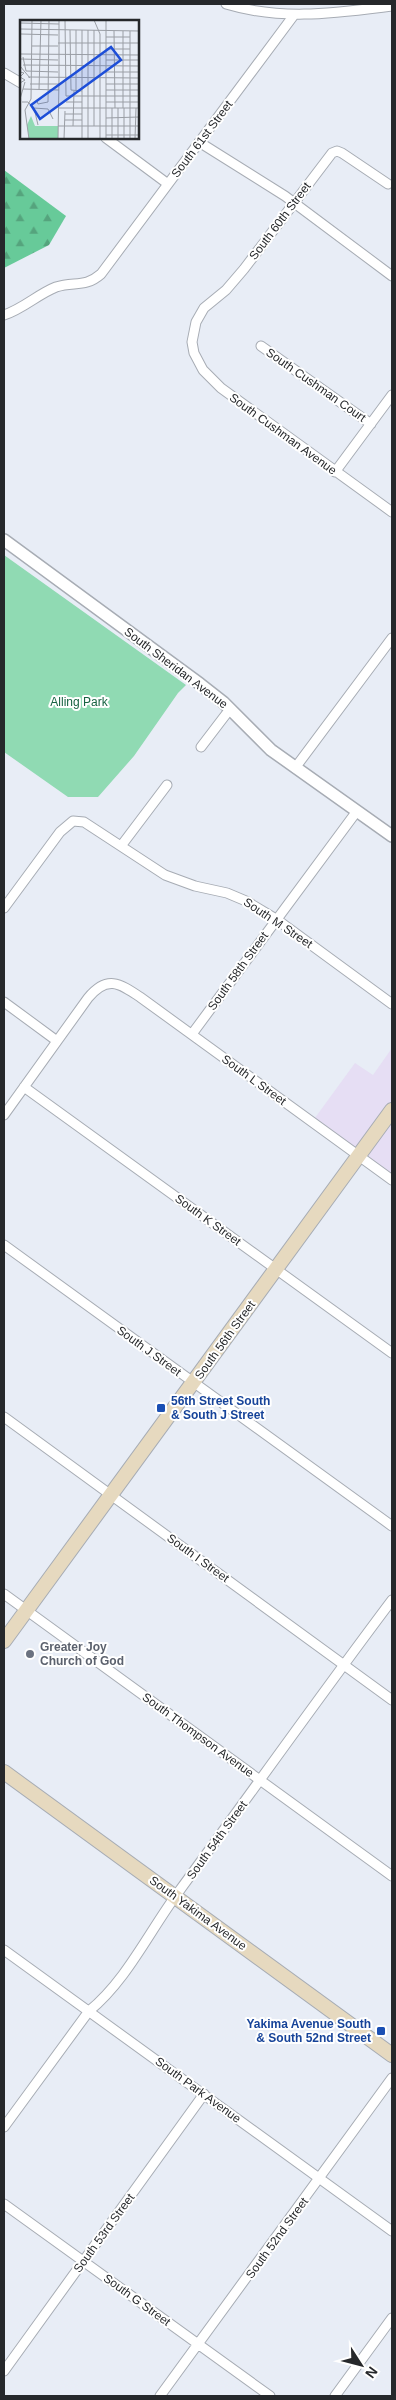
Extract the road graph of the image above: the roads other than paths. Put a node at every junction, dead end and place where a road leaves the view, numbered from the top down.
1 (226, 4) edge
2 (392, 6) edge
3 (294, 15) junction
4 (4, 73) edge
5 (20, 82) edge
6 (107, 139) edge
7 (199, 142) junction
8 (168, 184) junction
9 (388, 184) dead end
10 (294, 202) junction
11 (392, 276) edge
12 (4, 315) edge
13 (192, 342) joint
14 (261, 346) dead end
15 (392, 395) edge
16 (371, 424) junction
17 (335, 472) junction
18 (392, 512) edge
19 (4, 540) edge
20 (392, 638) edge
21 (230, 709) junction
22 (201, 747) dead end
23 (294, 768) junction
24 (167, 785) dead end
25 (357, 811) junction
26 (392, 836) edge
27 (121, 846) junction
28 (4, 908) edge
29 (276, 919) junction
30 (4, 1002) edge
31 (392, 1004) edge
32 (192, 1034) junction
33 (56, 1041) junction
34 (24, 1087) junction
35 (392, 1110) edge
36 (4, 1115) edge
37 (359, 1156) junction
38 (392, 1180) edge
39 (4, 1245) edge
40 (276, 1269) junction
41 (392, 1353) edge
42 (193, 1383) junction
43 (4, 1417) edge
44 (112, 1495) junction
45 (392, 1526) edge
46 (4, 1594) edge
47 (392, 1600) edge
48 (26, 1611) junction
49 (4, 1641) edge
50 (344, 1665) junction
51 (392, 1700) edge
52 (4, 1772) edge
53 (260, 1780) junction
54 (392, 1876) edge
55 (175, 1897) junction
56 (4, 1950) edge
57 (89, 2011) junction
58 (392, 2055) edge
59 (392, 2078) edge
60 (204, 2094) junction
61 (4, 2127) edge
62 (320, 2179) junction
63 (4, 2204) edge
64 (392, 2232) edge
65 (83, 2261) junction
66 (392, 2318) edge
67 (198, 2344) junction
68 (4, 2371) edge
69 (160, 2396) edge
70 (270, 2396) edge
71 (335, 2396) edge

1 - 3 street
2 - 3 street
3 - 7 street, South 61st Street
4 - 5 street
6 - 8 street
7 - 8 street, South 61st Street
7 - 10 street
8 - 12 street, South 61st Street
9 - 10 street, South 60th Street
10 - 11 street
10 - 13 street, South 60th Street
13 - 17 street, South Cushman Avenue
14 - 16 street, South Cushman Court
15 - 16 street
16 - 17 street
17 - 18 street, South Cushman Avenue
19 - 21 street, South Sheridan Avenue
20 - 23 street
21 - 22 street
21 - 23 street, South Sheridan Avenue
23 - 25 street, South Sheridan Avenue
24 - 27 street
25 - 26 street, South Sheridan Avenue
25 - 29 street, South 58th Street
27 - 28 street, South M Street
27 - 29 street, South M Street
29 - 31 street, South M Street
29 - 32 street, South 58th Street
30 - 33 street
32 - 33 street, South L Street
32 - 37 street, South L Street
33 - 34 street
34 - 36 street
34 - 40 street, South K Street
35 - 37 main road, South 56th Street
37 - 38 street, South L Street
37 - 40 main road, South 56th Street
39 - 42 street, South J Street
40 - 41 street, South K Street
40 - 42 main road, South 56th Street
42 - 44 main road, South 56th Street
42 - 45 street, South J Street
43 - 44 street, South I Street
44 - 48 main road, South 56th Street
44 - 50 street, South I Street
46 - 48 street, South Thompson Avenue
47 - 50 street, South 54th Street
48 - 49 main road, South 56th Street
48 - 53 street, South Thompson Avenue
50 - 51 street, South I Street
50 - 53 street, South 54th Street
52 - 55 main road, South Yakima Avenue
53 - 54 street, South Thompson Avenue
53 - 55 street, South 54th Street
55 - 57 street, South 54th Street
55 - 58 main road, South Yakima Avenue
56 - 57 street, South Park Avenue
57 - 60 street, South Park Avenue
57 - 61 street, South 54th Street
59 - 62 street, South 52nd Street
60 - 62 street, South Park Avenue
60 - 65 street, South 53rd Street
62 - 64 street, South Park Avenue
62 - 67 street, South 52nd Street
63 - 65 street, South G Street
65 - 67 street, South G Street
65 - 68 street, South 53rd Street
66 - 71 street
67 - 69 street, South 52nd Street
67 - 70 street, South G Street

